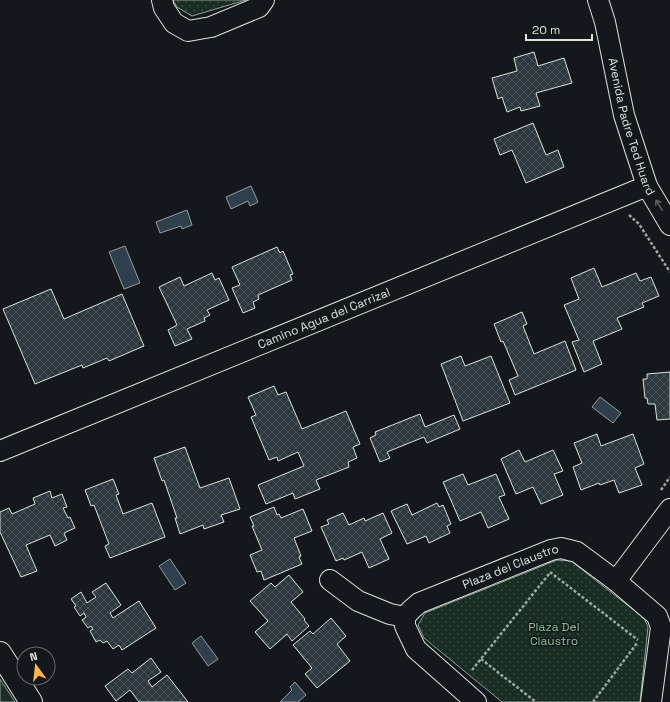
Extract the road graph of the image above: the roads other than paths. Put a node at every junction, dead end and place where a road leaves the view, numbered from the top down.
1 (162, 0) edge
2 (264, 0) edge
3 (598, 0) edge
4 (647, 186) junction
5 (670, 225) edge
6 (0, 451) edge
7 (670, 509) edge
8 (330, 580) dead end
9 (616, 581) junction
10 (405, 617) junction
11 (0, 653) edge
12 (31, 702) edge
13 (476, 702) edge
14 (651, 702) edge

1 - 2 street
3 - 4 street, Avenida Padre Ted Huard
5 -> 4 street, Avenida Padre Ted Huard
4 - 6 street, Camino Agua del Carrizal
7 - 9 street
8 - 10 street
9 - 10 street, Plaza del Claustro
9 - 14 street, Plaza del Claustro
10 - 13 street
11 - 12 main road

